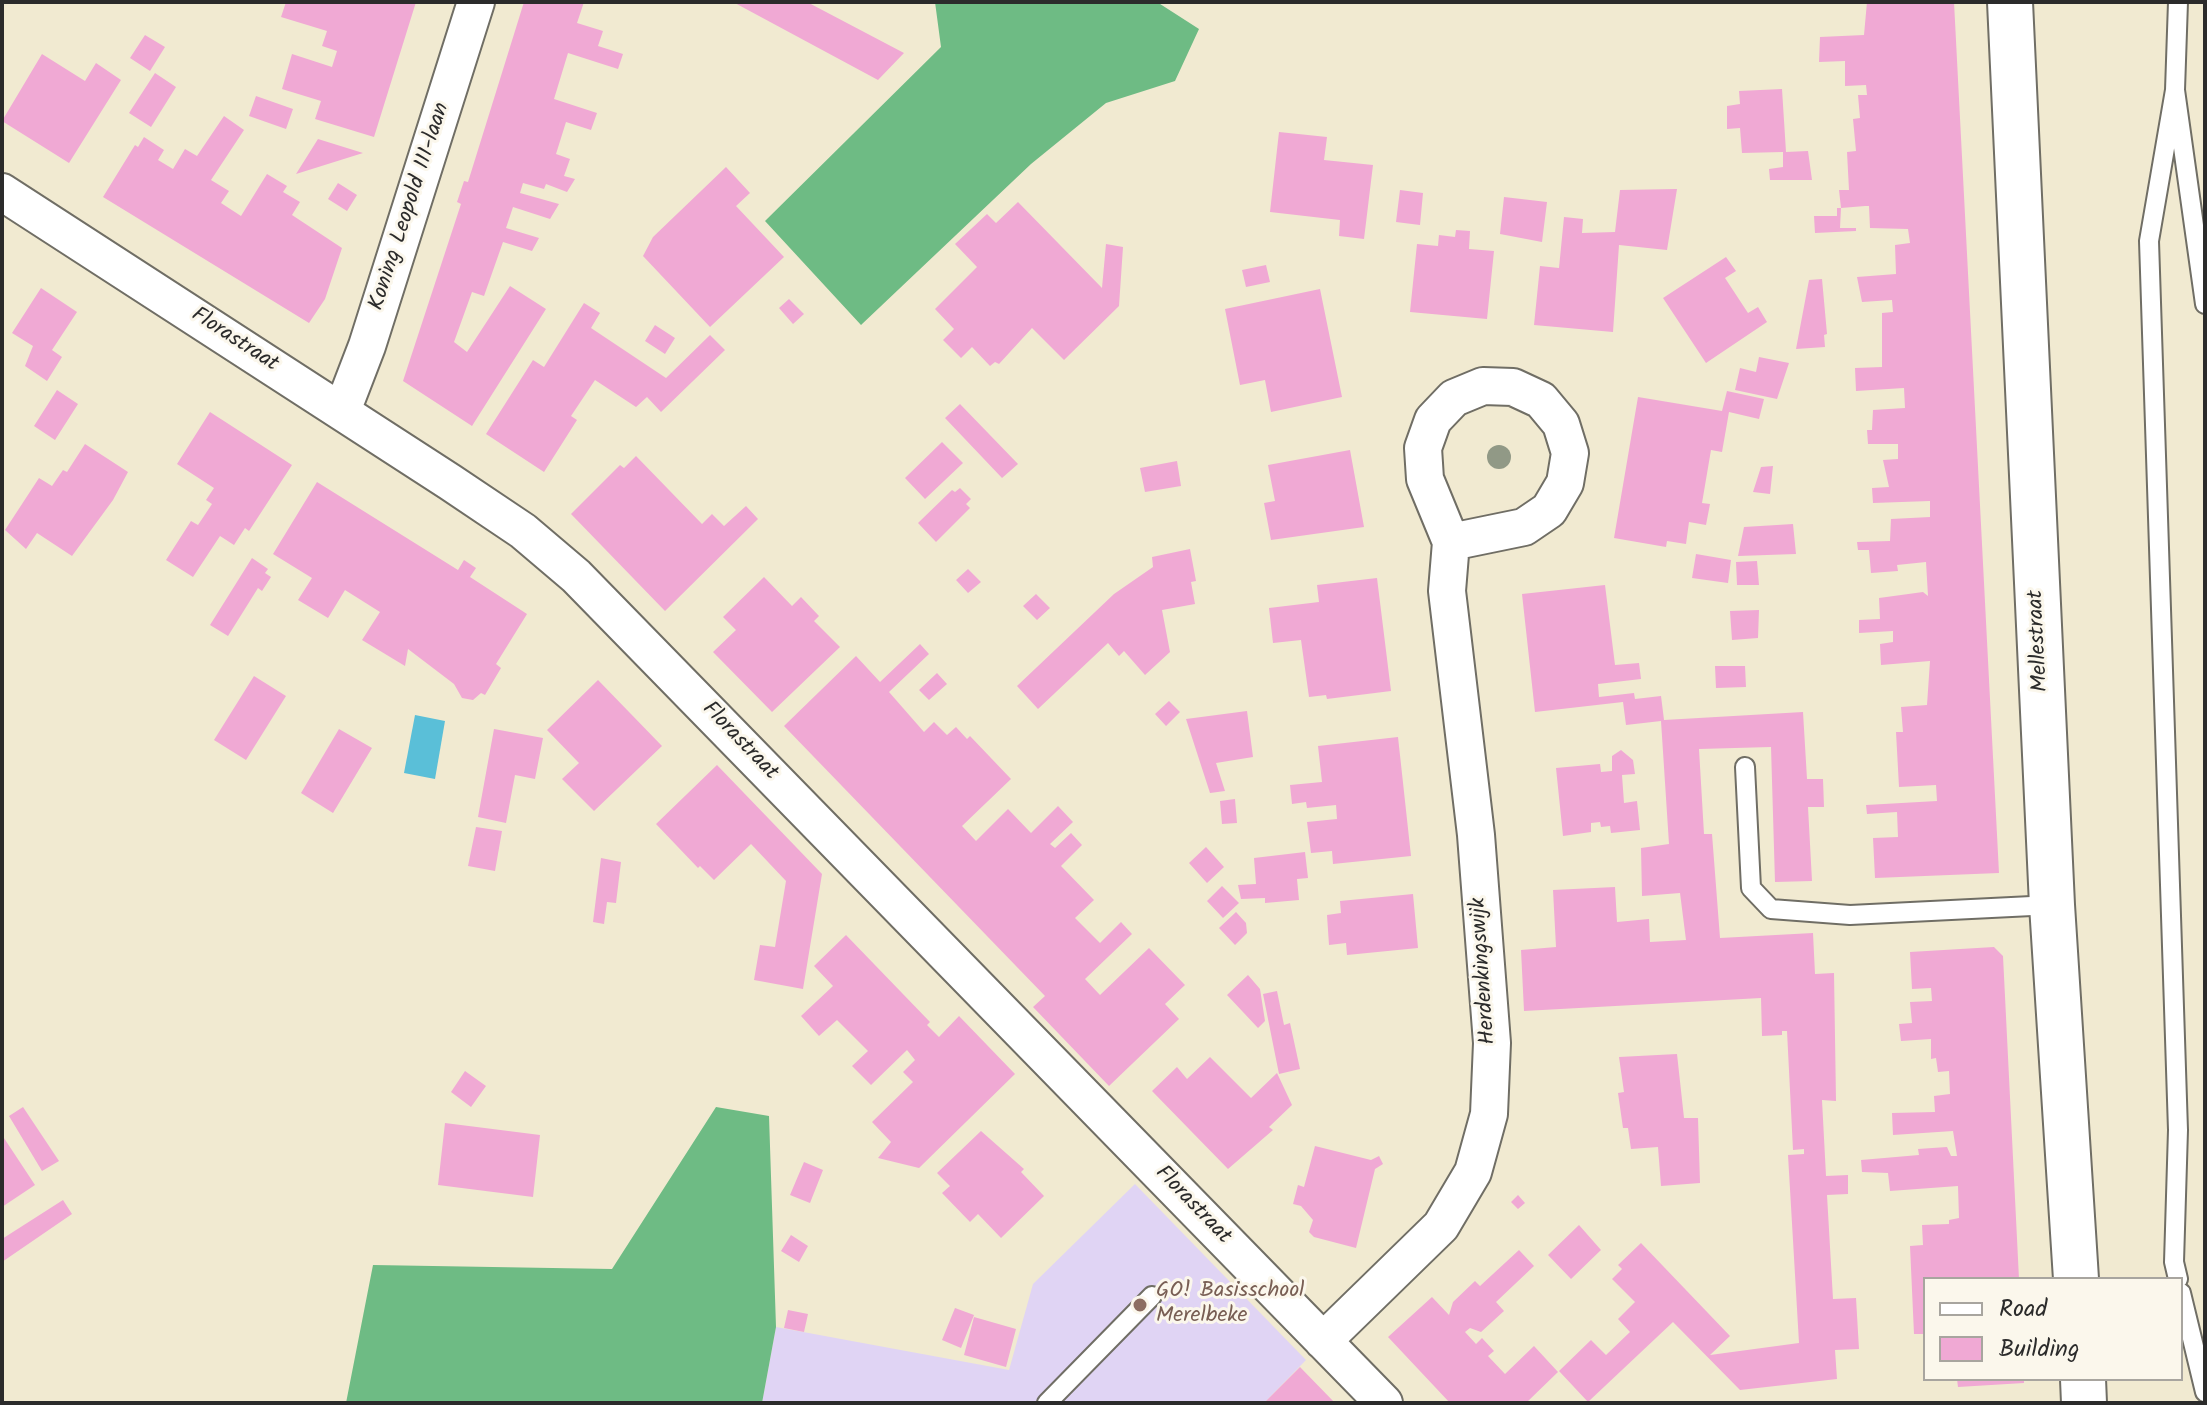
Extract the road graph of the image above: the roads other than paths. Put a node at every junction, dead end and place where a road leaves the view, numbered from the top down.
1 (476, 2) edge
2 (2010, 2) edge
3 (2178, 2) edge
4 (2175, 90) junction
5 (2, 192) edge
6 (2205, 304) edge
7 (342, 411) junction
8 (1451, 542) junction
9 (1745, 767) dead end
10 (2052, 905) junction
11 (2076, 1277) edge
12 (2178, 1277) edge
13 (1152, 1296) dead end
14 (2183, 1301) edge
15 (1323, 1341) junction
16 (2083, 1381) edge
17 (2205, 1391) edge
18 (2205, 1398) edge
19 (1047, 1403) edge
20 (1384, 1403) edge
21 (2084, 1403) edge

1 - 7 street, Koning Leopold III-laan
2 - 10 street, Mellestraat
3 - 4 lane
4 - 6 lane
4 - 12 lane
5 - 7 street, Florastraat
7 - 15 street, Florastraat
8 - 8 street, Herdenkingswijk
8 - 15 street, Herdenkingswijk
9 - 10 lane
10 - 11 street, Mellestraat
13 - 19 lane
14 - 17 lane
15 - 20 street, Florastraat
16 - 21 street
17 - 18 lane

